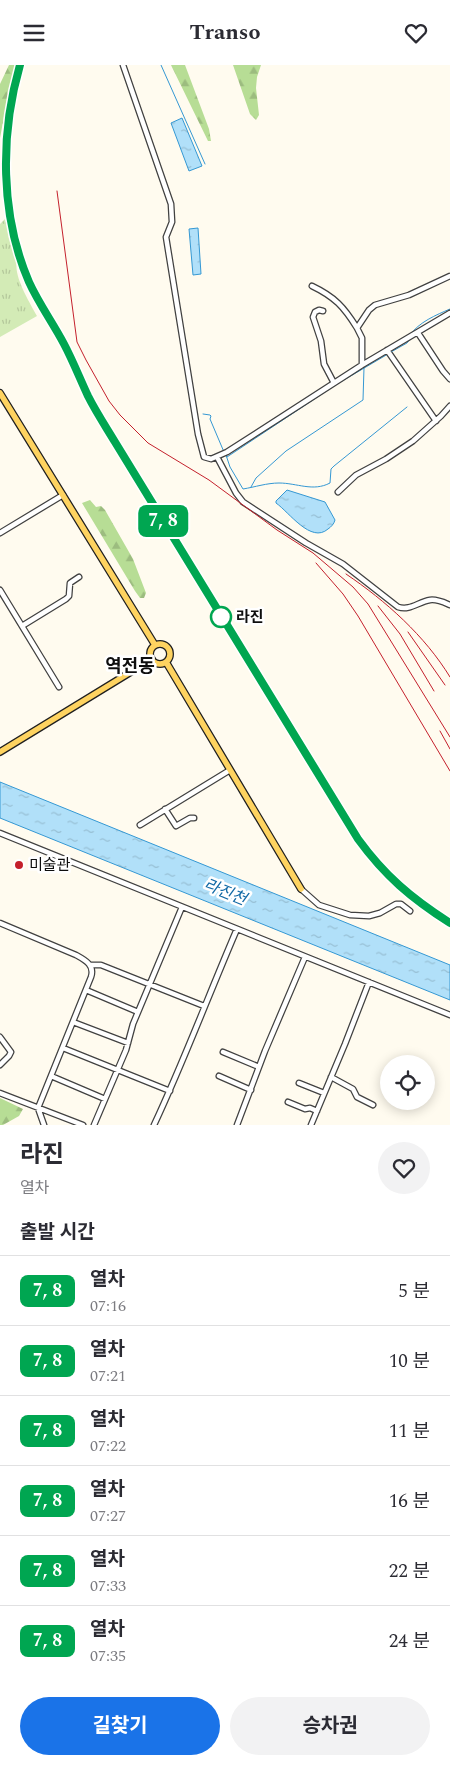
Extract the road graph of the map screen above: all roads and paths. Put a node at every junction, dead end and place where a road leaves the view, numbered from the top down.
1 (123, 65) edge
2 (450, 276) edge
3 (312, 287) dead end
4 (323, 311) dead end
5 (450, 313) edge
6 (357, 327) junction
7 (413, 336) junction
8 (387, 350) junction
9 (362, 365) junction
10 (450, 379) edge
11 (334, 383) junction
12 (0, 393) edge
13 (450, 406) edge
14 (436, 421) junction
15 (217, 457) junction
16 (338, 492) dead end
17 (63, 495) junction
18 (0, 533) edge
19 (79, 577) dead end
20 (0, 590) edge
21 (450, 605) edge
22 (22, 626) junction
23 (155, 645) junction
24 (152, 659) junction
25 (166, 662) junction
26 (59, 687) dead end
27 (0, 752) edge
28 (230, 770) junction
29 (165, 809) junction
30 (194, 818) dead end
31 (140, 825) dead end
32 (0, 833) edge
33 (301, 889) joint
34 (182, 907) junction
35 (410, 911) dead end
36 (0, 924) edge
37 (237, 929) junction
38 (305, 957) junction
39 (90, 965) junction
40 (369, 982) junction
41 (149, 984) junction
42 (86, 990) junction
43 (204, 1007) junction
44 (138, 1012) junction
45 (450, 1015) edge
46 (73, 1021) junction
47 (0, 1037) edge
48 (128, 1043) junction
49 (63, 1048) junction
50 (222, 1052) dead end
51 (0, 1065) edge
52 (259, 1067) junction
53 (118, 1070) junction
54 (51, 1076) junction
55 (219, 1076) dead end
56 (331, 1077) junction
57 (299, 1083) dead end
58 (251, 1090) junction
59 (170, 1091) junction
60 (0, 1093) edge
61 (324, 1093) junction
62 (105, 1099) junction
63 (288, 1102) dead end
64 (373, 1105) dead end
65 (38, 1108) junction
66 (316, 1111) junction
67 (44, 1125) edge
68 (83, 1125) edge
69 (94, 1125) edge
70 (154, 1125) edge
71 (238, 1125) edge
72 (311, 1125) edge

1 - 15 street
2 - 6 street
3 - 6 street
4 - 11 street
5 - 7 street
6 - 9 street
7 - 8 street
7 - 10 street
8 - 9 street
8 - 14 street
9 - 11 street
11 - 15 street
12 - 17 main road
13 - 14 street
14 - 16 street
15 - 21 street
17 - 18 street
17 - 23 main road
19 - 22 street
20 - 22 street
22 - 26 street
23 - 24 main road
23 - 25 main road
24 - 25 main road
24 - 27 main road
25 - 28 main road
28 - 29 street
28 - 33 main road
29 - 30 street
29 - 31 street
32 - 34 street
33 - 35 street
34 - 37 street
34 - 41 street
36 - 39 street
37 - 38 street
37 - 43 street
38 - 40 street
38 - 52 street
39 - 41 street
39 - 42 street
40 - 45 street
40 - 56 street
41 - 43 street
41 - 44 street
42 - 44 street
42 - 46 street
43 - 59 street
44 - 48 street
46 - 48 street
46 - 49 street
47 - 51 street
48 - 53 street
49 - 53 street
49 - 54 street
50 - 52 street
52 - 58 street
53 - 59 street
53 - 62 street
54 - 62 street
54 - 65 street
55 - 58 street
56 - 61 street
56 - 64 street
57 - 61 street
58 - 71 street
59 - 70 street
60 - 65 street
61 - 66 street
62 - 69 street
63 - 66 street
65 - 67 street
65 - 68 street
66 - 72 street

